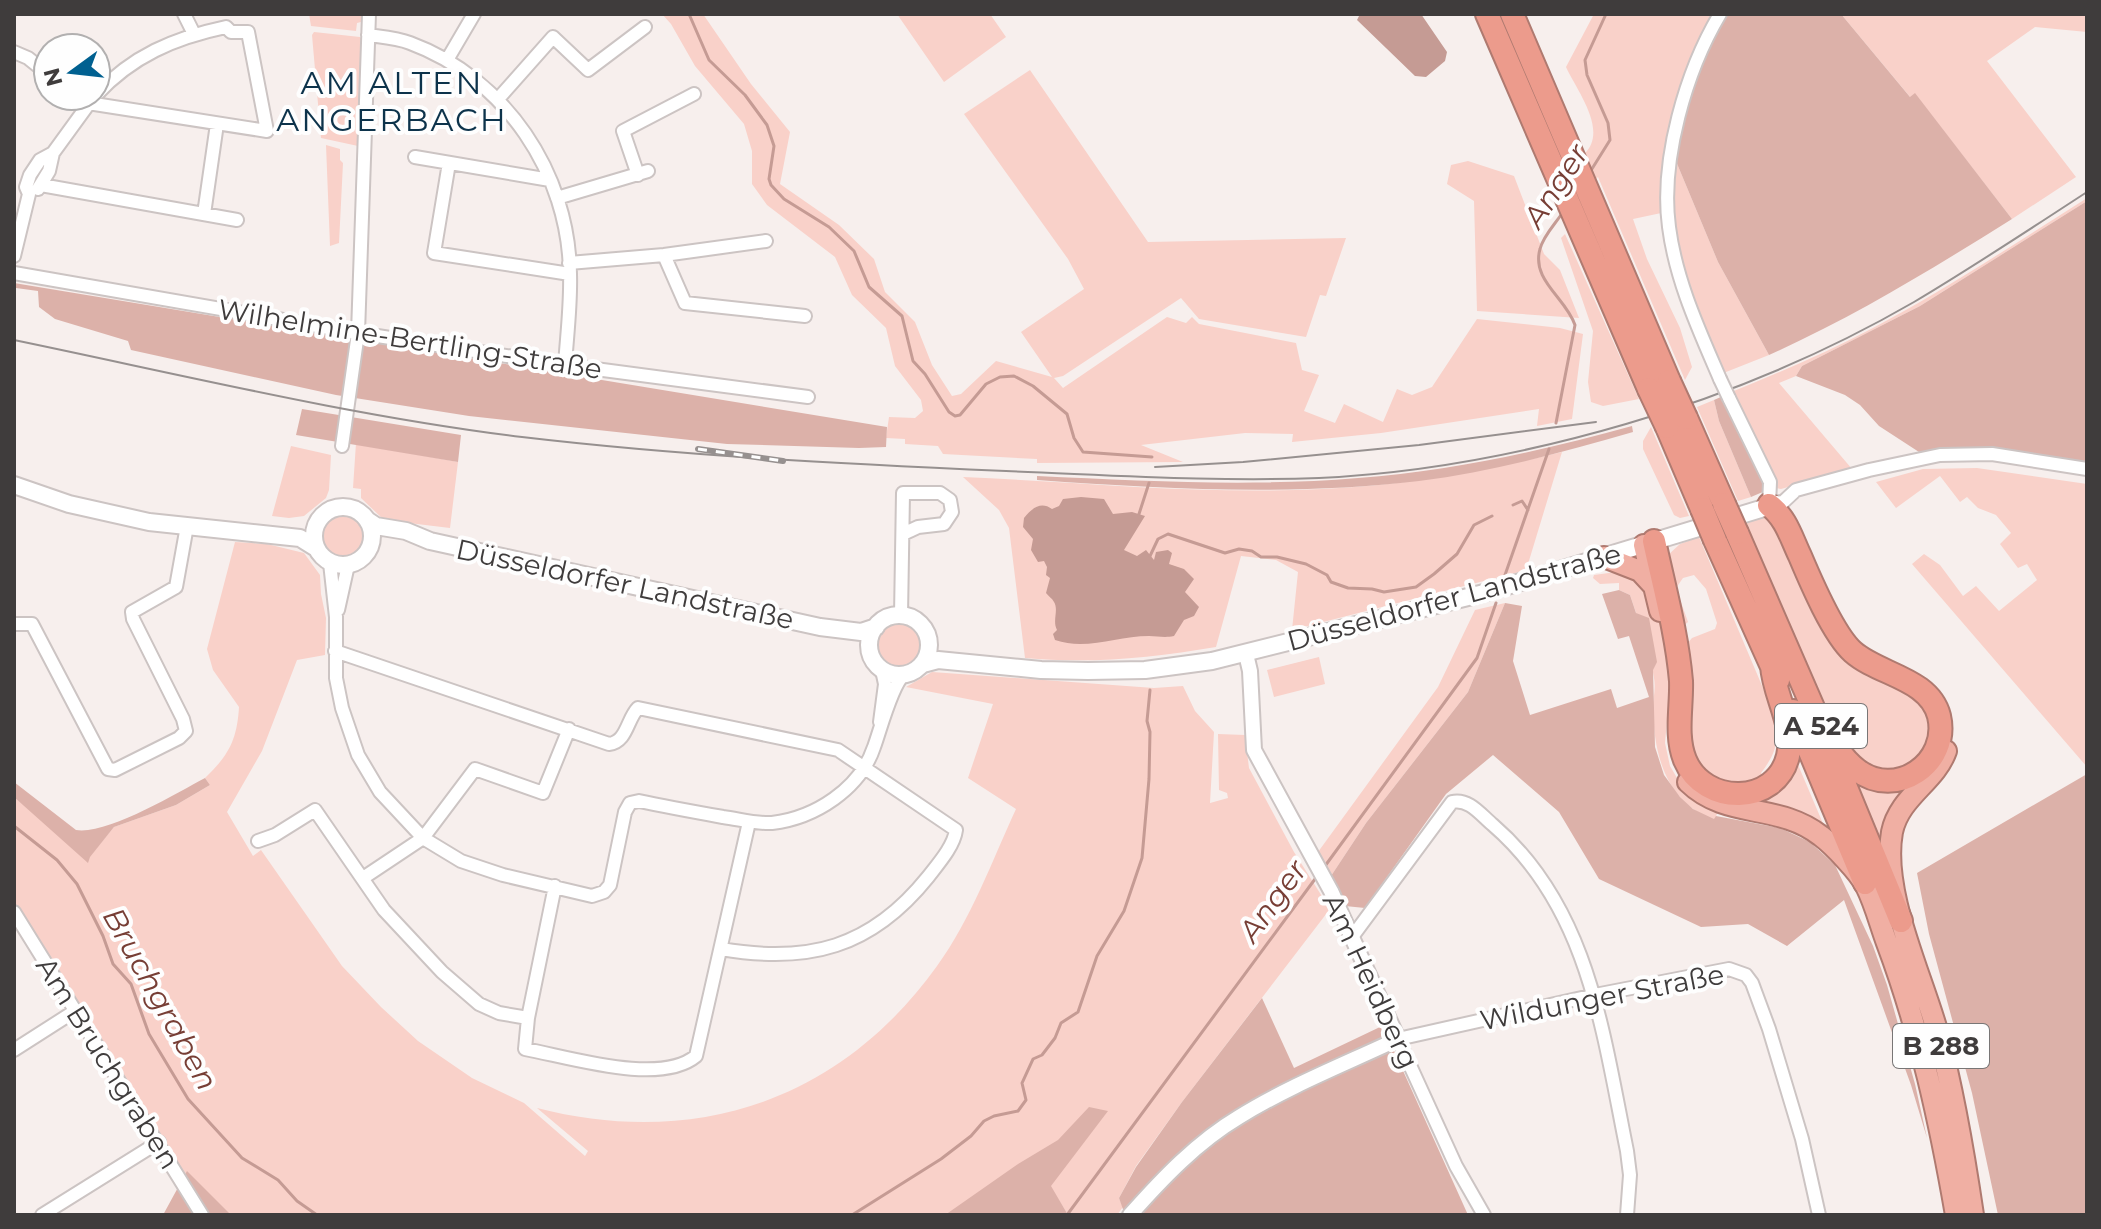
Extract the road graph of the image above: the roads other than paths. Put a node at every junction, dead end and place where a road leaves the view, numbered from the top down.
1 (184, 14) edge
2 (369, 14) edge
3 (474, 14) edge
4 (1487, 14) edge
5 (1512, 14) edge
6 (1720, 14) edge
7 (645, 27) dead end
8 (194, 34) junction
9 (368, 35) junction
10 (14, 52) edge
11 (447, 60) junction
12 (32, 61) edge
13 (112, 79) edge
14 (694, 94) dead end
15 (498, 99) junction
16 (112, 102) edge
17 (83, 112) edge
18 (217, 124) junction
19 (53, 153) junction
20 (415, 157) dead end
21 (449, 163) junction
22 (550, 180) junction
23 (41, 185) junction
24 (29, 194) junction
25 (557, 198) junction
26 (204, 214) junction
27 (237, 220) dead end
28 (17, 224) edge
29 (766, 241) dead end
30 (664, 255) junction
31 (14, 256) edge
32 (570, 268) junction
33 (14, 273) edge
34 (805, 316) dead end
35 (358, 333) junction
36 (565, 365) junction
37 (1659, 385) junction
38 (808, 397) dead end
39 (342, 446) dead end
40 (2087, 469) edge
41 (14, 485) edge
42 (1775, 504) junction
43 (367, 520) junction
44 (317, 522) junction
45 (187, 526) junction
46 (252, 531) junction
47 (903, 534) junction
48 (1726, 537) junction
49 (430, 541) junction
50 (1649, 543) junction
51 (371, 544) junction
52 (316, 548) junction
53 (1604, 557) junction
54 (330, 563) junction
55 (348, 565) junction
56 (1653, 585) junction
57 (901, 616) junction
58 (336, 617) junction
59 (14, 624) edge
60 (820, 627) junction
61 (876, 627) junction
62 (928, 640) junction
63 (335, 651) junction
64 (869, 651) junction
65 (1246, 654) junction
66 (983, 663) junction
67 (923, 664) junction
68 (1772, 666) junction
69 (882, 670) junction
70 (904, 675) junction
71 (1814, 710) junction
72 (880, 725) junction
73 (569, 729) junction
74 (864, 770) junction
75 (749, 822) junction
76 (423, 838) junction
77 (258, 841) dead end
78 (363, 878) junction
79 (1865, 883) junction
80 (555, 886) junction
81 (14, 912) edge
82 (1901, 921) junction
83 (1352, 937) junction
84 (721, 949) junction
85 (1595, 995) junction
86 (75, 1011) junction
87 (528, 1018) junction
88 (1398, 1039) junction
89 (14, 1050) edge
90 (159, 1142) junction
91 (42, 1215) edge
92 (202, 1215) edge
93 (1130, 1215) edge
94 (1484, 1215) edge
95 (1627, 1215) edge
96 (1819, 1215) edge
97 (1956, 1215) edge
98 (1973, 1215) edge

1 - 8 street
2 - 9 street
3 - 11 street
4 - 37 highway, A 524
5 - 37 highway, A 524
6 - 42 street, bridge
7 - 15 street
8 - 13 street
8 - 18 street
9 - 11 street
9 - 35 street
10 - 12 street
11 - 15 street
14 - 25 street
15 - 22 street
16 - 18 street
17 - 19 street
18 - 26 street
19 - 23 street
19 - 24 street
20 - 21 street
21 - 22 street
21 - 32 street
22 - 25 street
23 - 24 street
23 - 26 street
24 - 28 street
25 - 32 street
26 - 27 street
28 - 31 street
29 - 30 street
30 - 32 street
30 - 34 street
32 - 36 street
33 - 35 street, Wilhelmine-Bertling-Straße
35 - 36 street, Wilhelmine-Bertling-Straße
35 - 39 street
36 - 38 street, Wilhelmine-Bertling-Straße
37 - 48 highway, A 524, bridge
40 - 42 street, Düsseldorfer Landstraße
41 - 45 main road
42 - 50 main road, Düsseldorfer Landstraße
42 - 71 highway
42 - 82 highway
43 - 44 main road
43 - 49 main road, Düsseldorfer Landstraße
43 - 51 main road
44 - 46 main road
44 - 52 main road
45 - 46 main road
45 - 59 street
46 - 52 main road
47 - 47 street
47 - 57 street
48 - 68 highway, A 524
48 - 71 highway, A 524
49 - 51 main road, Düsseldorfer Landstraße
49 - 60 main road, Düsseldorfer Landstraße
50 - 53 main road, Düsseldorfer Landstraße
50 - 56 highway
50 - 68 highway
51 - 55 main road
52 - 54 main road
53 - 56 highway
53 - 65 main road, Düsseldorfer Landstraße
54 - 55 main road
54 - 58 street
55 - 58 street
56 - 79 highway
57 - 61 main road
57 - 62 main road
58 - 63 street
60 - 61 main road, Düsseldorfer Landstraße
60 - 64 main road, Düsseldorfer Landstraße
61 - 64 main road
62 - 66 main road, Düsseldorfer Landstraße
62 - 67 main road
63 - 73 street
63 - 76 street
64 - 69 main road
65 - 66 main road, Düsseldorfer Landstraße
65 - 83 street, Am Heidberg
66 - 67 main road, Düsseldorfer Landstraße
67 - 70 main road
68 - 79 highway, A 524
69 - 70 main road
69 - 72 street
70 - 72 street
71 - 82 highway, A 524
72 - 74 street
73 - 74 street
73 - 76 street
74 - 75 street
74 - 84 street
75 - 80 street
75 - 84 street
76 - 78 street
76 - 80 street
77 - 78 street
78 - 87 street
79 - 97 highway, B 288
80 - 87 street
81 - 86 street, Am Bruchgraben
82 - 98 highway, B 288
83 - 85 street
83 - 88 street, Am Heidberg
84 - 87 street
85 - 88 street, Wildunger Straße
85 - 95 street
85 - 96 street, Wildunger Straße
86 - 89 street
86 - 90 street, Am Bruchgraben
88 - 93 street
88 - 94 street, Am Heidberg
90 - 91 street
90 - 92 street, Am Bruchgraben

